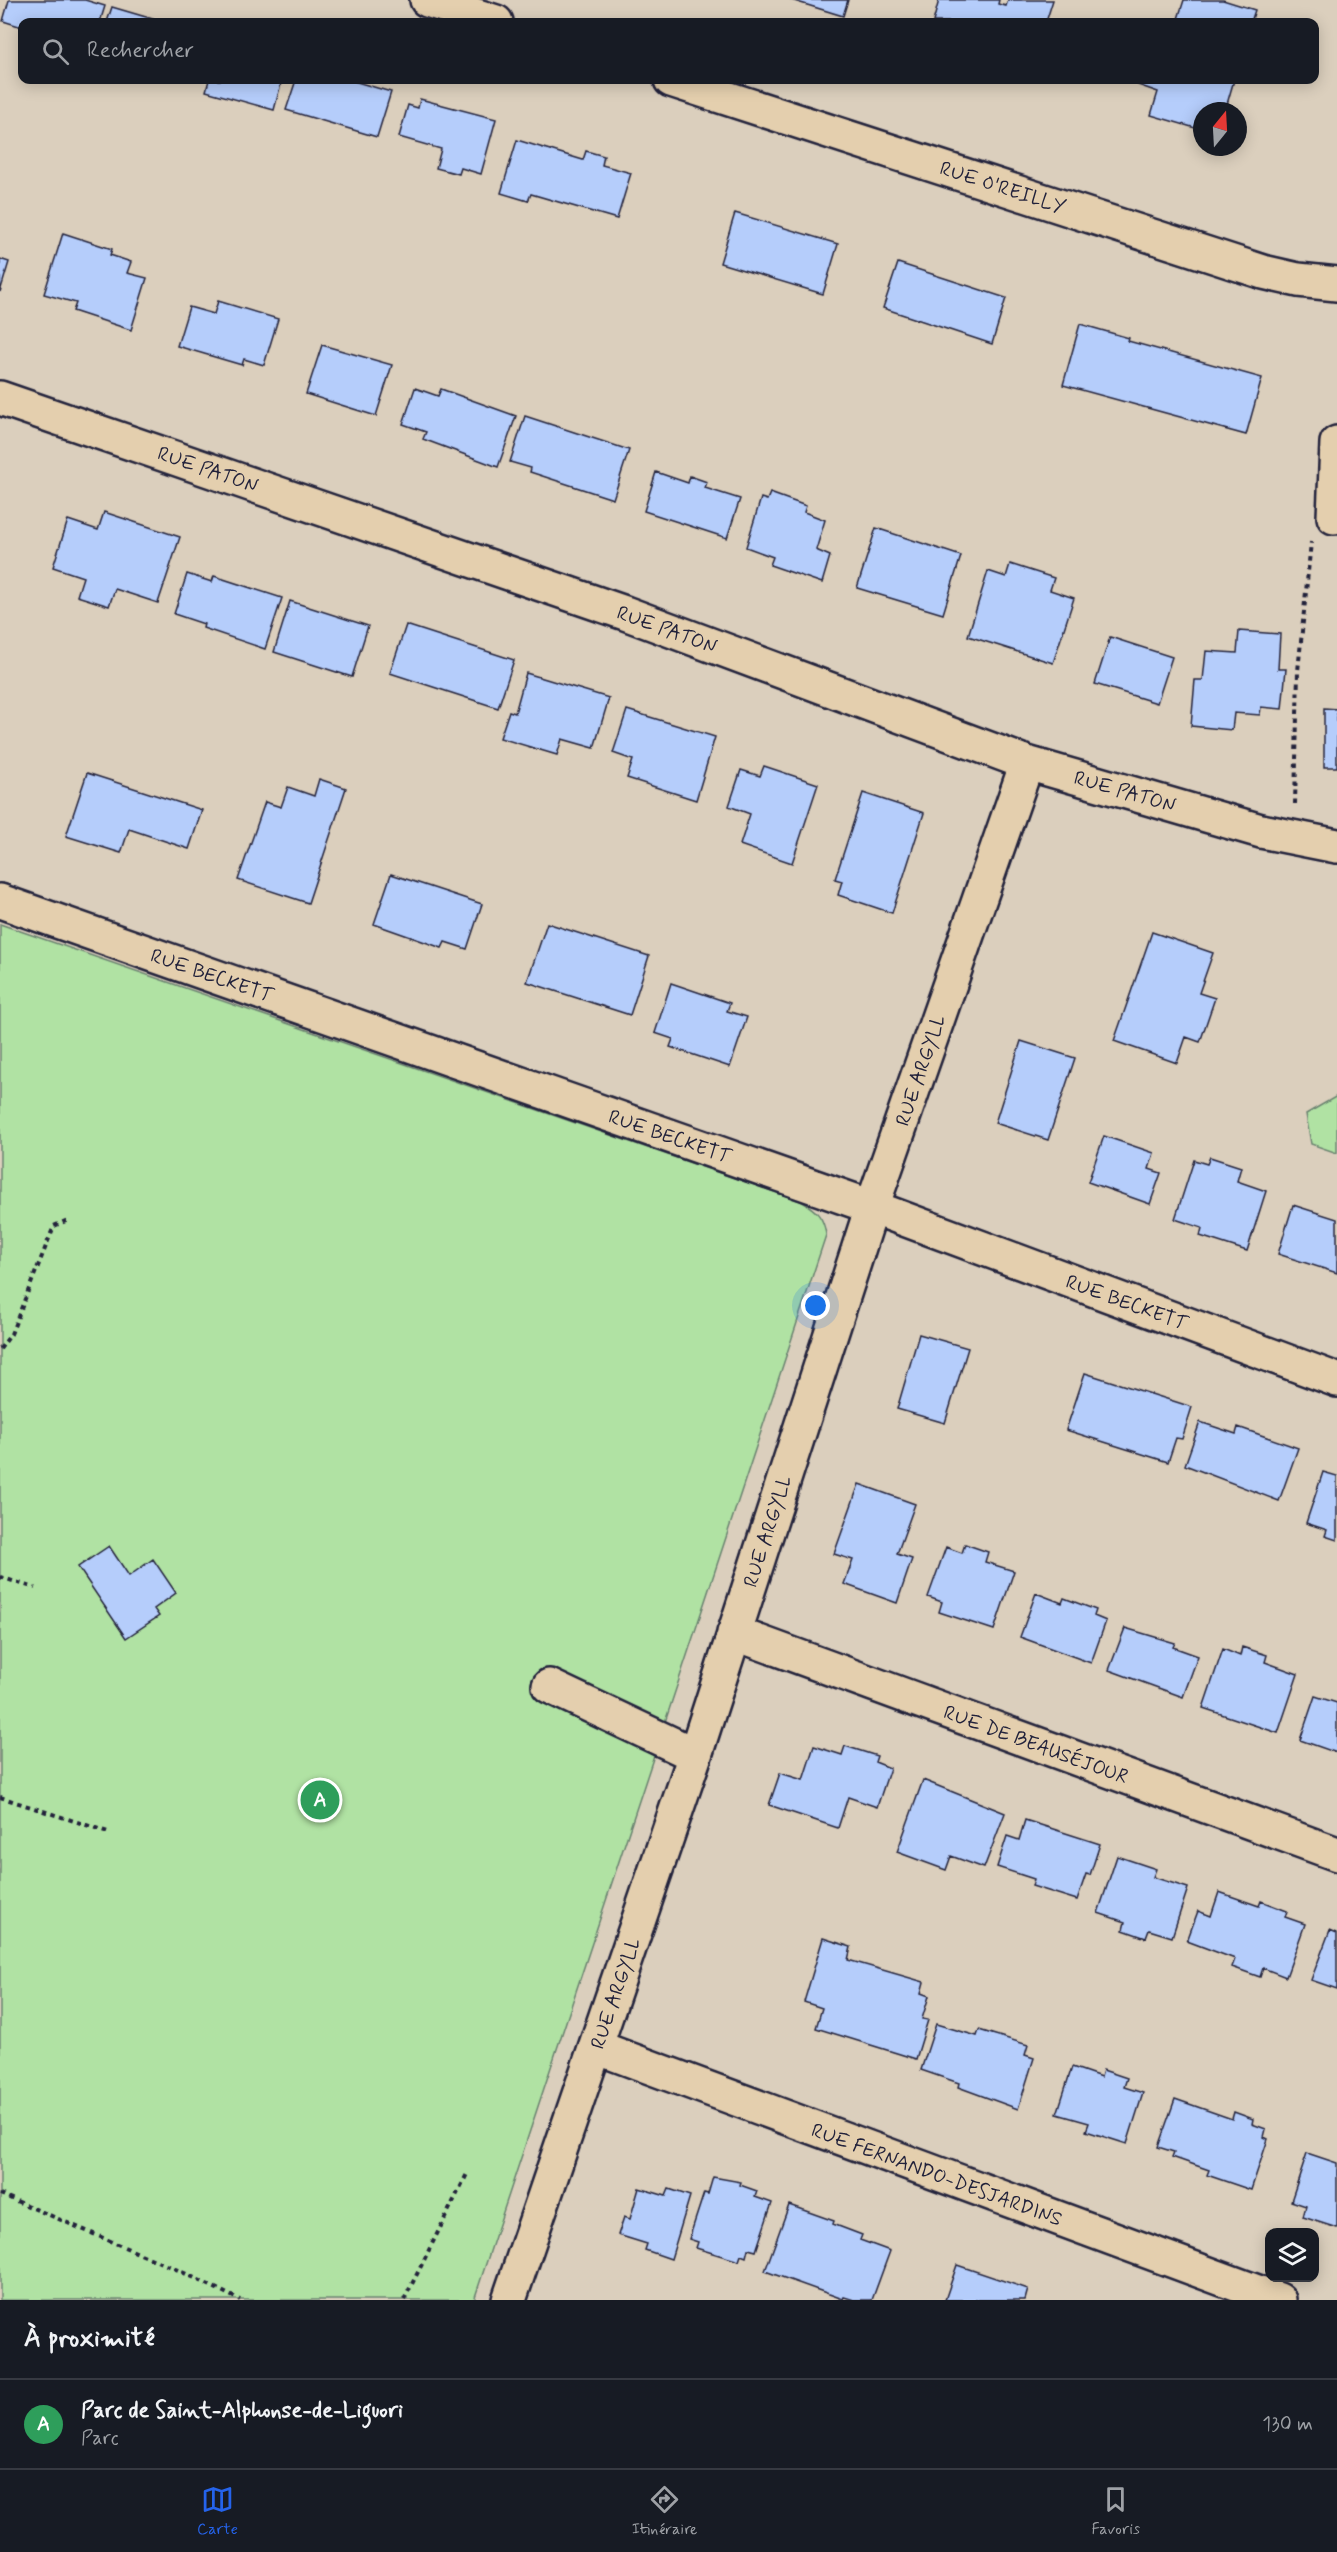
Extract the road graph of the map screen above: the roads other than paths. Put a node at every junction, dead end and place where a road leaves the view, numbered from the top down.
1 (427, 0) edge
2 (483, 18) edge
3 (684, 84) edge
4 (1337, 284) edge
5 (0, 398) edge
6 (1337, 442) edge
7 (1334, 517) road end
8 (1027, 764) junction
9 (1337, 846) edge
10 (0, 901) edge
11 (872, 1207) junction
12 (1337, 1380) edge
13 (734, 1634) junction
14 (549, 1686) dead end
15 (695, 1755) junction
16 (1337, 1854) edge
17 (597, 2047) junction
18 (509, 2300) edge
19 (1279, 2300) edge

1 - 2 street
3 - 4 street, RUE O'REILLY
5 - 8 street, RUE PATON
6 - 7 street
8 - 9 street, RUE PATON
8 - 11 street, RUE ARGYLL
10 - 11 street, RUE BECKETT
11 - 12 street, RUE BECKETT
11 - 13 street, RUE ARGYLL
13 - 15 street, RUE ARGYLL
13 - 16 street, RUE DE BEAUSÉJOUR
14 - 15 street
15 - 17 street, RUE ARGYLL
17 - 18 street, RUE ARGYLL
17 - 19 street, RUE FERNANDO-DESJARDINS

